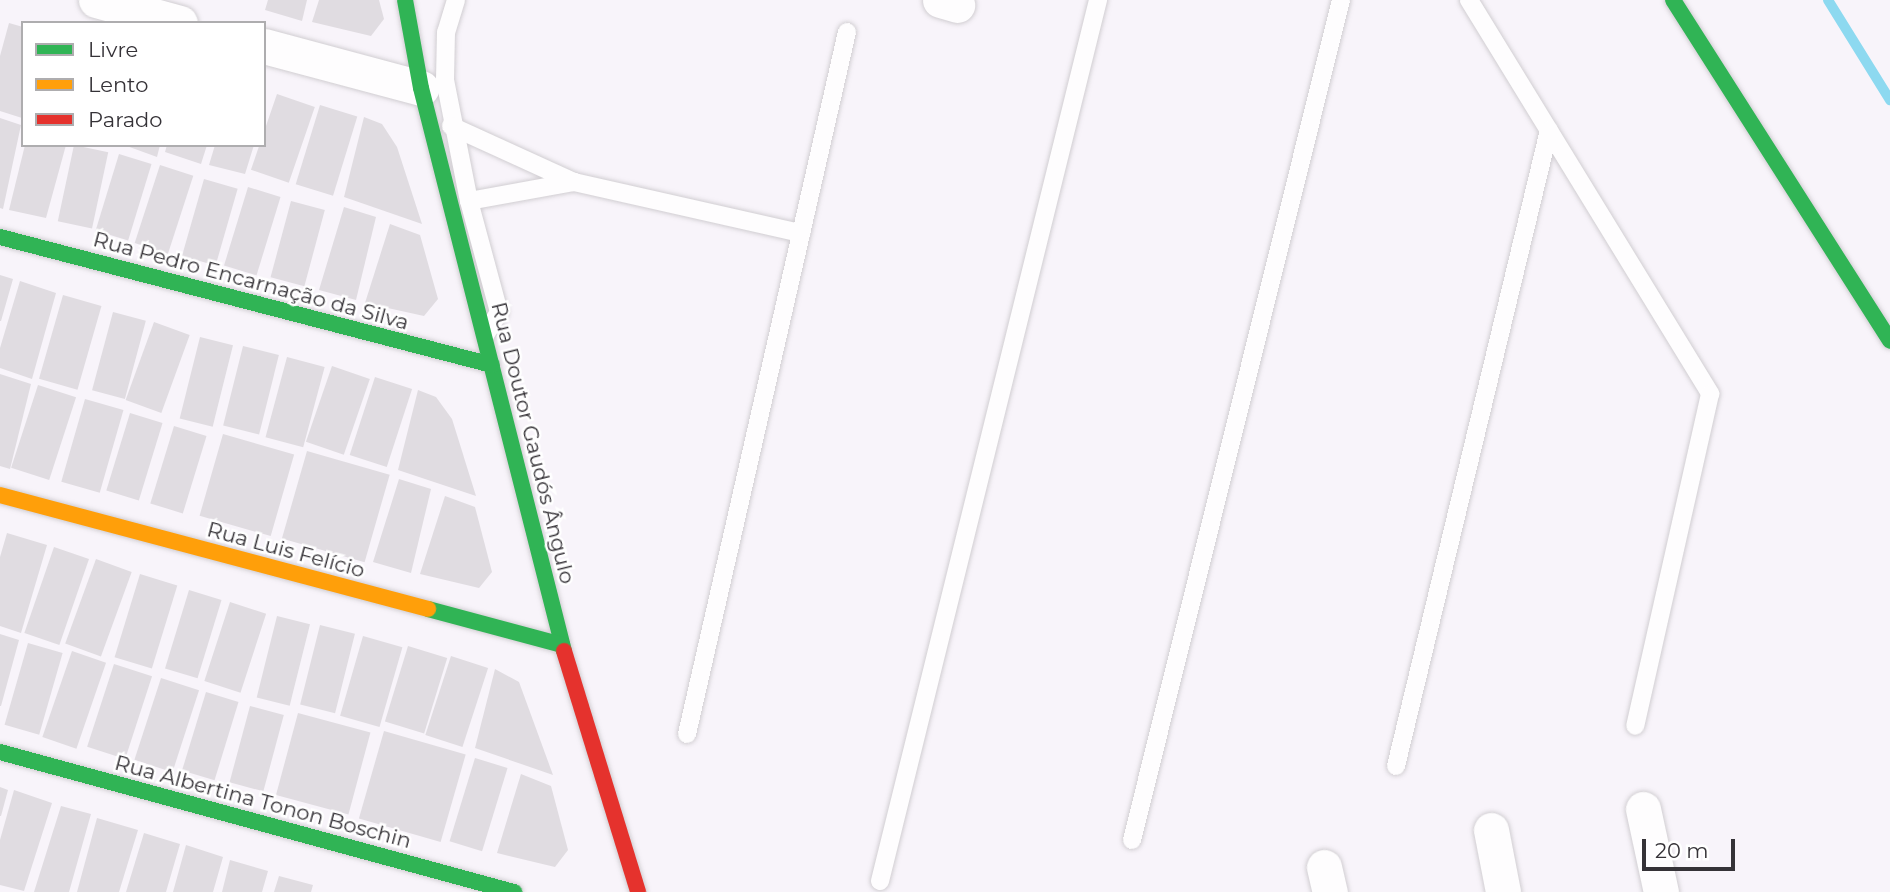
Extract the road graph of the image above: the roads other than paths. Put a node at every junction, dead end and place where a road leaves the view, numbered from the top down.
1 (96, 0) edge
2 (405, 0) edge
3 (456, 0) edge
4 (1098, 0) edge
5 (1341, 0) edge
6 (1469, 0) edge
7 (1673, 0) edge
8 (173, 21) edge
9 (847, 32) dead end
10 (266, 47) edge
11 (421, 88) junction
12 (451, 126) junction
13 (1549, 130) junction
14 (574, 182) junction
15 (469, 201) junction
16 (800, 233) junction
17 (0, 237) edge
18 (485, 337) junction
19 (1890, 341) edge
20 (492, 365) junction
21 (0, 495) edge
22 (562, 645) junction
23 (1635, 726) dead end
24 (687, 734) dead end
25 (0, 752) edge
26 (1396, 765) dead end
27 (1643, 808) dead end
28 (1491, 830) dead end
29 (1132, 840) dead end
30 (880, 881) dead end
31 (514, 892) edge
32 (638, 892) edge
33 (1503, 892) edge
34 (1661, 892) edge

1 - 8 street
2 - 11 street, Rua Doutor Gaudós Ângulo
3 - 12 lane
4 - 30 lane
5 - 29 lane
6 - 13 lane
7 - 19 street
9 - 16 lane
10 - 11 street
11 - 18 street, Rua Doutor Gaudós Ângulo
12 - 14 lane
12 - 15 lane
13 - 23 lane
13 - 26 lane
14 - 15 lane
14 - 16 lane
15 - 18 lane
16 - 24 lane
17 - 20 street, Rua Pedro Encarnação da Silva
18 - 20 street, Rua Doutor Gaudós Ângulo
20 - 22 street, Rua Doutor Gaudós Ângulo
21 - 22 street, Rua Luis Felício
22 - 32 street, Rua Doutor Gaudós Ângulo
25 - 31 street, Rua Albertina Tonon Boschin
27 - 34 street
28 - 33 street

